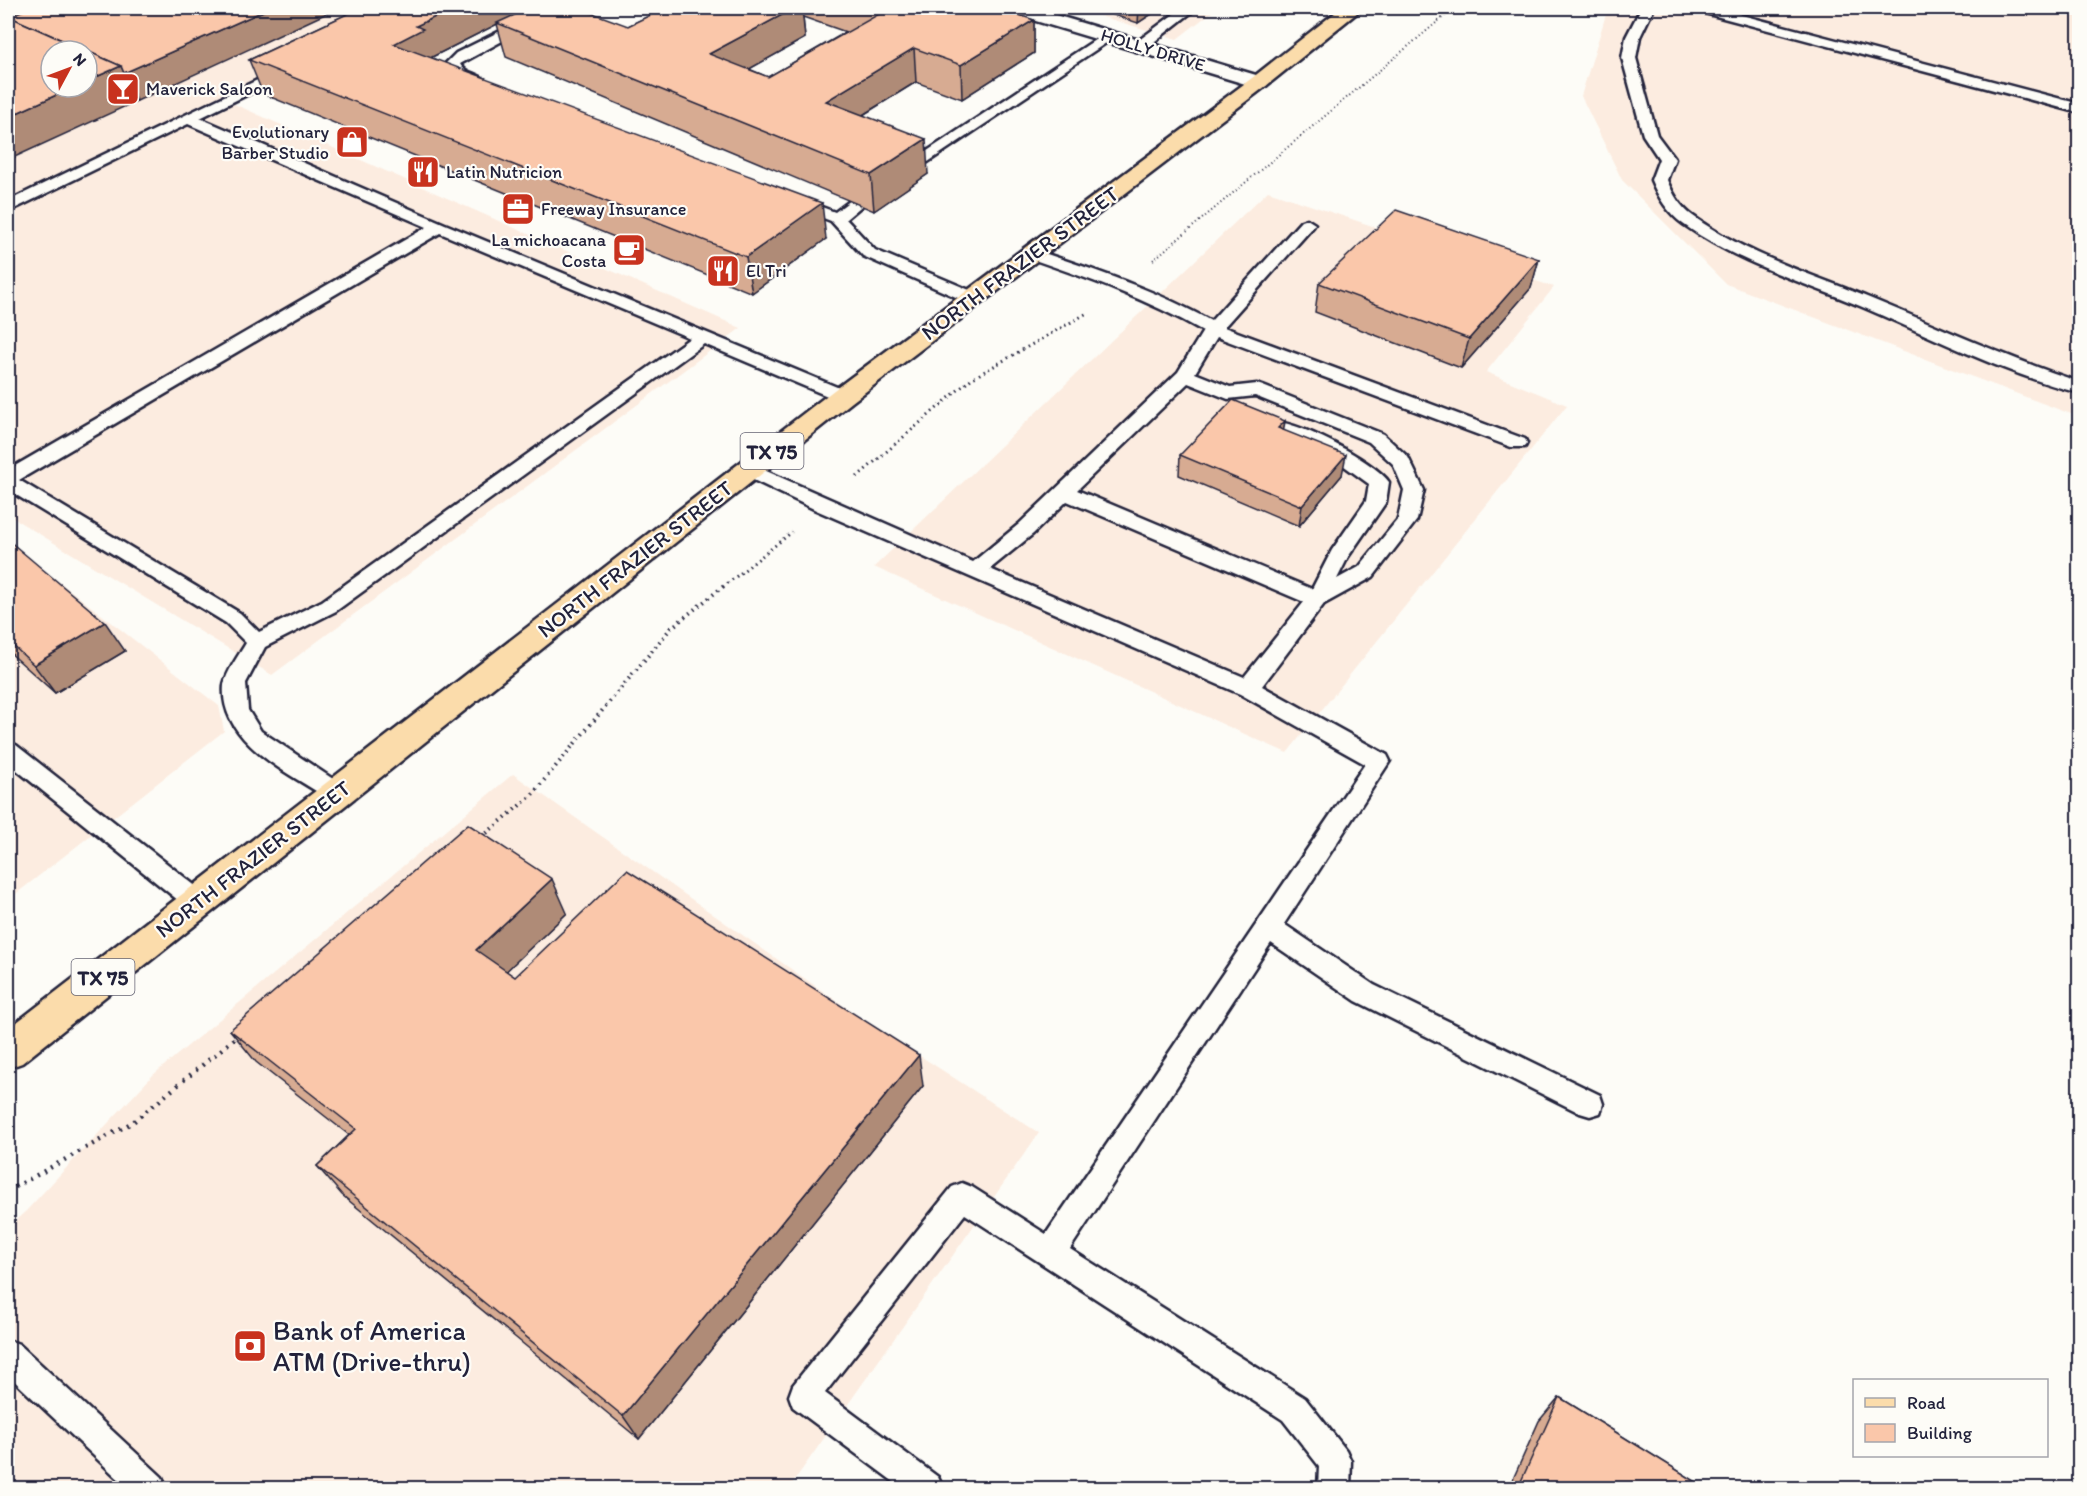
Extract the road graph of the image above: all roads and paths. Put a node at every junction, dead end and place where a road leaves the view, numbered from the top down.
1 (20, 8) edge
2 (556, 8) edge
3 (1013, 8) edge
4 (1190, 8) edge
5 (1353, 8) edge
6 (1454, 8) edge
7 (1647, 8) edge
8 (1702, 8) edge
9 (8, 13) edge
10 (1107, 36) junction
11 (1140, 46) junction
12 (295, 66) edge
13 (1259, 82) junction
14 (497, 88) edge
15 (2079, 109) edge
16 (188, 118) junction
17 (911, 167) edge
18 (782, 197) edge
19 (857, 203) edge
20 (8, 207) edge
21 (837, 218) junction
22 (1307, 224) dead end
23 (439, 227) junction
24 (1032, 254) junction
25 (1123, 285) junction
26 (973, 298) junction
27 (1213, 329) junction
28 (703, 337) junction
29 (1185, 375) junction
30 (2079, 388) edge
31 (843, 396) junction
32 (1253, 418) edge
33 (1518, 443) dead end
34 (748, 470) junction
35 (8, 480) edge
36 (1064, 492) junction
37 (823, 505) junction
38 (976, 570) junction
39 (1317, 599) junction
40 (257, 642) junction
41 (1248, 688) junction
42 (8, 751) edge
43 (337, 793) junction
44 (475, 842) edge
45 (198, 902) junction
46 (1268, 927) junction
47 (244, 1031) edge
48 (8, 1051) edge
49 (1590, 1104) dead end
50 (8, 1191) edge
51 (1052, 1252) junction
52 (8, 1355) edge
53 (151, 1488) edge
54 (927, 1488) edge
55 (1335, 1488) edge

1 - 9 lane
2 - 14 lane
3 - 10 street, HOLLY DRIVE
4 - 11 lane
5 - 13 main road, NORTH FRAZIER STREET / TX 75
6 - 25 path
7 - 30 lane
8 - 15 lane
10 - 11 street, HOLLY DRIVE
10 - 17 lane
11 - 13 street, HOLLY DRIVE
12 - 16 lane
13 - 24 main road, NORTH FRAZIER STREET / TX 75
16 - 20 lane
16 - 23 lane
18 - 21 lane
19 - 21 lane
21 - 26 lane
22 - 27 lane
23 - 28 lane
23 - 35 lane
24 - 25 lane
24 - 26 main road, NORTH FRAZIER STREET / TX 75
25 - 27 lane
25 - 37 path
26 - 31 main road, NORTH FRAZIER STREET / TX 75
27 - 29 lane
27 - 33 lane
28 - 31 lane
28 - 40 lane
29 - 36 lane
29 - 39 lane
31 - 34 main road, NORTH FRAZIER STREET / TX 75
32 - 39 lane
34 - 37 lane
34 - 43 main road, NORTH FRAZIER STREET / TX 75
35 - 40 lane
36 - 38 lane
36 - 39 lane
37 - 38 lane
37 - 44 path
38 - 41 lane
39 - 41 lane
40 - 43 lane
41 - 46 lane
42 - 45 lane
43 - 45 main road, NORTH FRAZIER STREET / TX 75
45 - 48 main road, NORTH FRAZIER STREET / TX 75
46 - 49 lane
46 - 51 lane
47 - 50 path
51 - 54 lane
51 - 55 lane
52 - 53 lane

